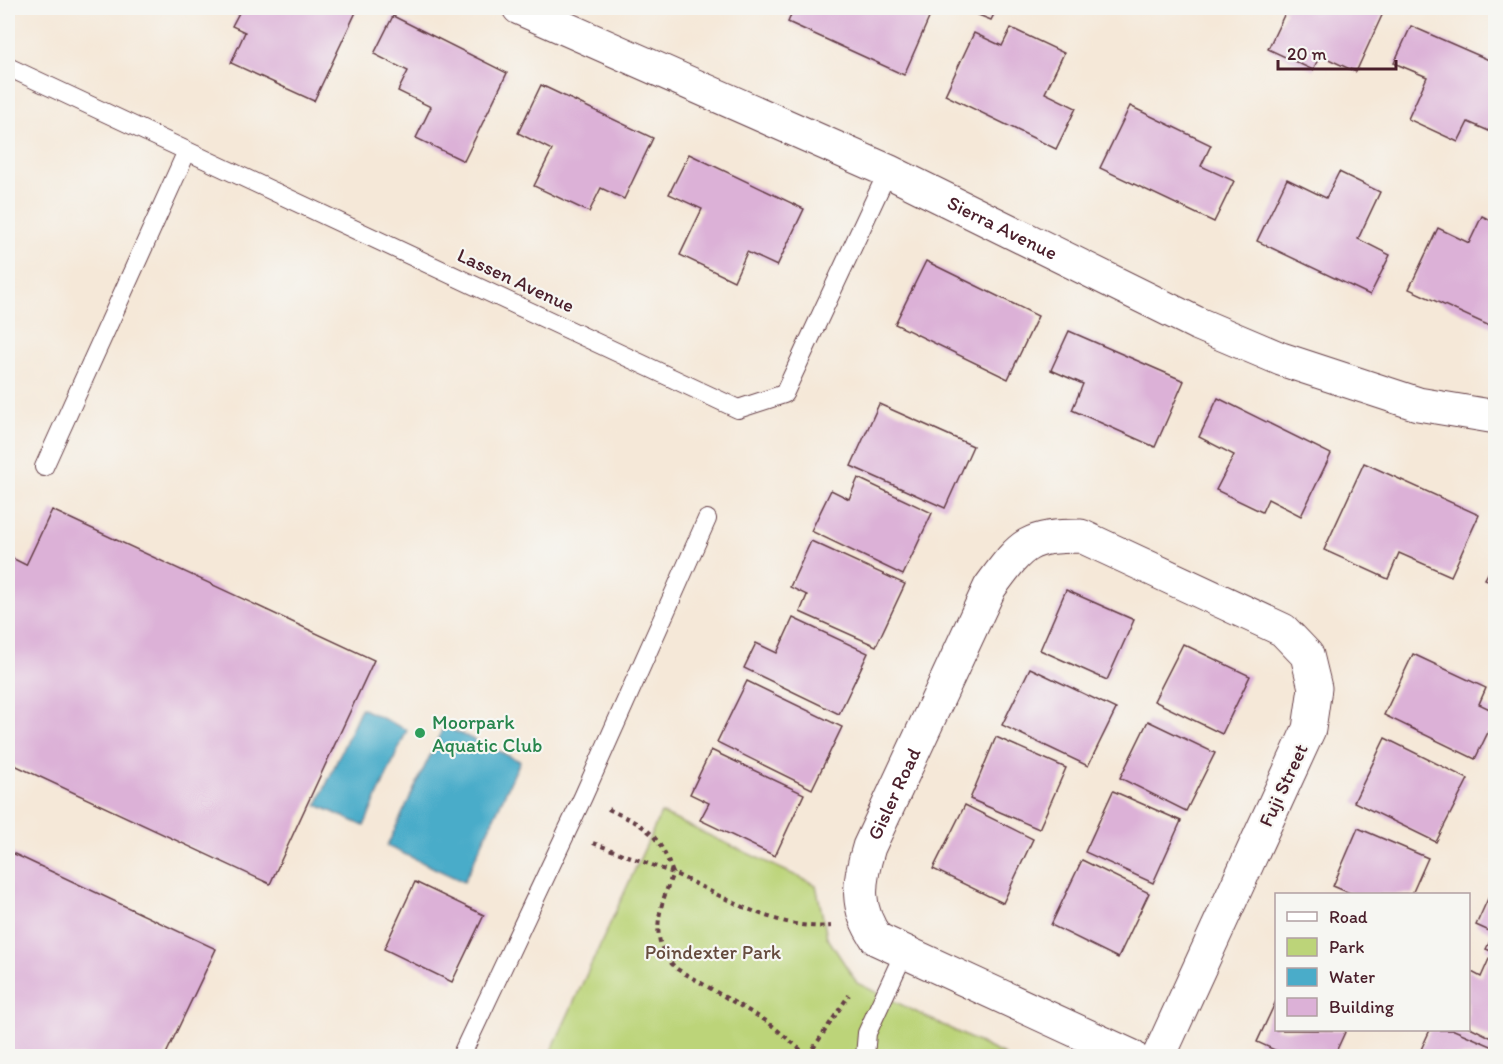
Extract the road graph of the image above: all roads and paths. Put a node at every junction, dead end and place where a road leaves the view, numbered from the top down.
1 (519, 8) edge
2 (8, 67) edge
3 (187, 151) junction
4 (888, 171) junction
5 (1496, 417) edge
6 (44, 467) dead end
7 (707, 519) dead end
8 (1169, 575) joint
9 (583, 797) junction
10 (566, 833) junction
11 (673, 873) junction
12 (866, 923) junction
13 (904, 953) junction
14 (851, 992) dead end
15 (461, 1056) edge
16 (808, 1056) edge
17 (865, 1056) edge
18 (1131, 1056) edge
19 (1159, 1056) edge

1 - 4 street, Sierra Avenue
2 - 3 lane, Lassen Avenue
3 - 4 lane, Lassen Avenue
3 - 6 lane
4 - 5 street, Sierra Avenue
7 - 9 lane
8 - 12 street, Gisler Road
8 - 19 street, Fuji Street
9 - 10 lane
9 - 11 path
10 - 11 path
10 - 15 lane
11 - 12 path
11 - 16 path
12 - 13 street
13 - 17 lane
13 - 18 street
14 - 16 path

